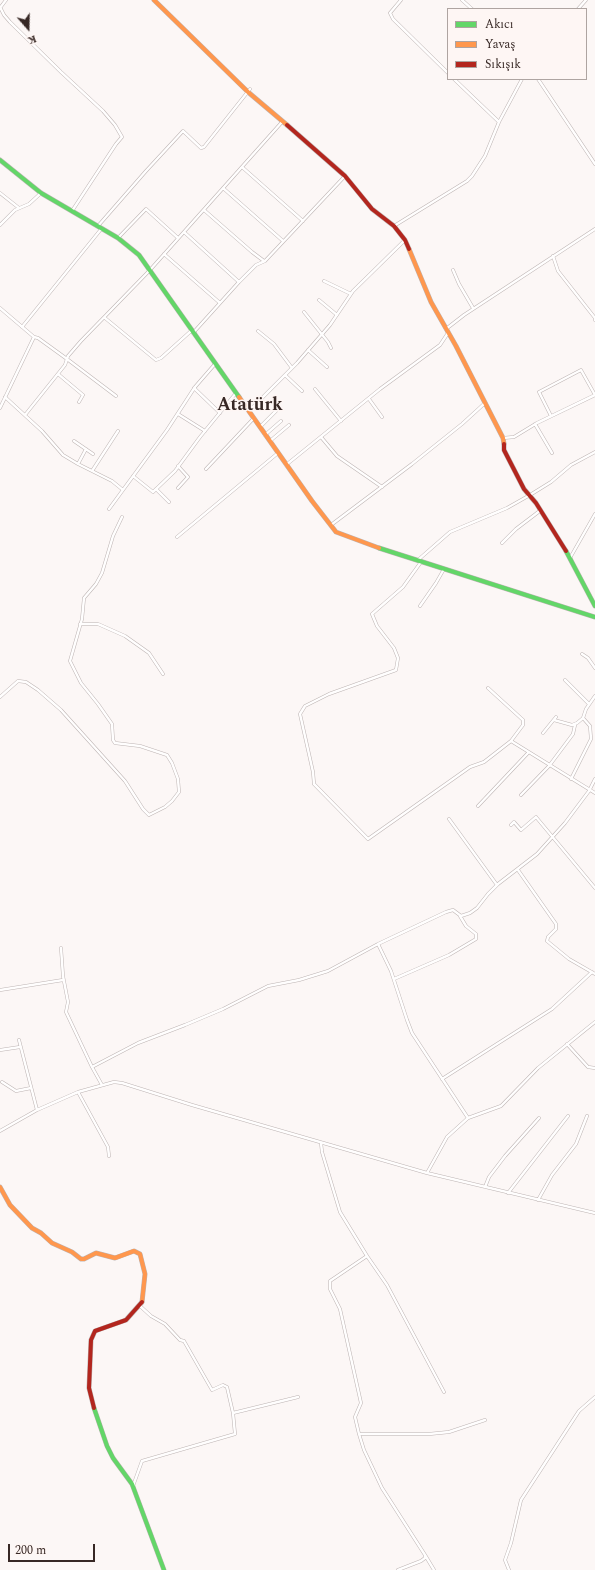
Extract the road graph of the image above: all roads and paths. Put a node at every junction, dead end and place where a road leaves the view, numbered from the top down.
1 (6, 0) edge
2 (154, 0) edge
3 (401, 0) edge
4 (462, 0) edge
5 (586, 0) edge
6 (0, 7) edge
7 (471, 8) edge
8 (579, 8) edge
9 (447, 72) edge
10 (455, 80) edge
11 (521, 80) edge
12 (539, 80) edge
13 (249, 91) junction
14 (282, 122) junction
15 (499, 122) junction
16 (0, 160) edge
17 (595, 164) edge
18 (242, 167) junction
19 (345, 176) junction
20 (223, 188) junction
21 (0, 193) edge
22 (41, 193) junction
23 (20, 208) junction
24 (204, 210) junction
25 (72, 211) junction
26 (303, 221) junction
27 (0, 225) edge
28 (394, 226) junction
29 (100, 227) junction
30 (595, 229) edge
31 (184, 232) junction
32 (118, 238) junction
33 (178, 238) junction
34 (404, 240) junction
35 (283, 241) junction
36 (164, 254) junction
37 (553, 256) junction
38 (265, 261) junction
39 (150, 270) junction
40 (453, 270) dead end
41 (324, 281) dead end
42 (239, 282) junction
43 (351, 294) junction
44 (319, 300) dead end
45 (220, 303) junction
46 (0, 308) edge
47 (474, 308) junction
48 (304, 312) dead end
49 (336, 315) junction
50 (105, 318) junction
51 (595, 320) edge
52 (22, 326) junction
53 (258, 331) dead end
54 (447, 331) junction
55 (192, 332) junction
56 (322, 334) junction
57 (34, 337) junction
58 (331, 348) dead end
59 (308, 350) junction
60 (68, 358) junction
61 (215, 364) junction
62 (327, 367) dead end
63 (292, 368) junction
64 (58, 374) junction
65 (285, 375) junction
66 (194, 388) junction
67 (315, 389) dead end
68 (302, 391) dead end
69 (236, 393) junction
70 (595, 395) edge
71 (116, 396) dead end
72 (5, 397) junction
73 (368, 399) junction
74 (79, 402) dead end
75 (485, 404) junction
76 (0, 408) edge
77 (249, 411) junction
78 (276, 411) dead end
79 (220, 413) junction
80 (178, 414) junction
81 (25, 415) junction
82 (551, 416) junction
83 (382, 417) dead end
84 (254, 418) junction
85 (281, 421) dead end
86 (341, 421) junction
87 (535, 424) junction
88 (289, 425) dead end
89 (260, 427) junction
90 (205, 431) junction
91 (118, 432) dead end
92 (265, 435) junction
93 (321, 437) junction
94 (503, 438) junction
95 (74, 441) dead end
96 (269, 441) junction
97 (86, 449) junction
98 (552, 452) dead end
99 (595, 452) edge
100 (278, 453) junction
101 (93, 454) dead end
102 (78, 464) junction
103 (286, 465) junction
104 (178, 466) junction
105 (206, 469) dead end
106 (92, 471) junction
107 (133, 476) junction
108 (382, 487) junction
109 (178, 488) dead end
110 (156, 489) junction
111 (123, 490) junction
112 (530, 495) junction
113 (169, 502) dead end
114 (109, 509) dead end
115 (541, 510) junction
116 (595, 514) edge
117 (122, 517) dead end
118 (331, 525) junction
119 (177, 537) dead end
120 (502, 543) dead end
121 (570, 558) junction
122 (419, 561) junction
123 (444, 569) junction
124 (420, 606) dead end
125 (595, 606) edge
126 (595, 617) edge
127 (80, 624) junction
128 (582, 654) dead end
129 (595, 668) edge
130 (163, 674) dead end
131 (565, 680) dead end
132 (488, 688) dead end
133 (595, 696) edge
134 (0, 697) edge
135 (592, 700) junction
136 (595, 703) edge
137 (589, 704) junction
138 (583, 718) junction
139 (575, 725) junction
140 (543, 733) dead end
141 (511, 742) junction
142 (528, 752) junction
143 (549, 766) junction
144 (571, 779) junction
145 (595, 779) edge
146 (589, 791) junction
147 (595, 793) edge
148 (521, 796) dead end
149 (478, 806) dead end
150 (449, 819) dead end
151 (511, 825) dead end
152 (553, 837) junction
153 (518, 870) junction
154 (497, 885) junction
155 (595, 888) edge
156 (460, 916) junction
157 (378, 944) junction
158 (61, 948) dead end
159 (594, 973) edge
160 (394, 979) junction
161 (64, 980) junction
162 (0, 990) edge
163 (595, 1022) edge
164 (19, 1040) dead end
165 (567, 1044) junction
166 (20, 1046) junction
167 (0, 1050) edge
168 (92, 1066) junction
169 (595, 1068) edge
170 (442, 1079) junction
171 (2, 1082) dead end
172 (102, 1085) junction
173 (31, 1088) junction
174 (78, 1092) junction
175 (37, 1110) junction
176 (568, 1116) dead end
177 (587, 1116) dead end
178 (468, 1118) junction
179 (539, 1118) dead end
180 (0, 1131) edge
181 (321, 1143) junction
182 (109, 1156) dead end
183 (427, 1173) junction
184 (0, 1187) edge
185 (485, 1187) junction
186 (508, 1193) junction
187 (538, 1200) junction
188 (595, 1213) edge
189 (367, 1256) junction
190 (140, 1306) junction
191 (444, 1392) dead end
192 (298, 1397) dead end
193 (595, 1397) edge
194 (233, 1413) junction
195 (485, 1420) dead end
196 (359, 1434) junction
197 (133, 1487) junction
198 (425, 1555) junction
199 (164, 1570) edge
200 (398, 1570) edge
201 (434, 1570) edge
202 (509, 1570) edge

1 - 6 street
2 - 13 street
3 - 9 street
4 - 7 street
5 - 8 street
6 - 25 street
10 - 15 street
11 - 15 street
12 - 17 street
13 - 14 street
13 - 29 street
14 - 18 street
14 - 19 street
15 - 28 street
16 - 22 street
18 - 20 street
18 - 26 street
19 - 26 street
19 - 28 street
20 - 24 street
20 - 35 street
21 - 23 street
22 - 23 street
22 - 25 street
23 - 27 street
24 - 31 street
24 - 38 street
25 - 29 street
26 - 35 street
28 - 34 street
29 - 32 street
29 - 52 street
30 - 37 street
31 - 33 street
31 - 42 street
32 - 33 street
32 - 39 street
33 - 36 street
34 - 43 street
34 - 54 street
35 - 38 street
36 - 39 street
36 - 45 street
37 - 47 street
37 - 51 street
38 - 42 street
39 - 50 street
39 - 55 street
40 - 47 street
41 - 43 street
42 - 45 street
43 - 49 street
44 - 49 street
45 - 55 street
46 - 52 street
47 - 54 street
48 - 56 street
49 - 56 street
50 - 55 street
50 - 60 street
52 - 57 street
53 - 63 street
54 - 73 street
54 - 75 street
55 - 61 street
56 - 58 street
56 - 59 street
57 - 60 street
57 - 72 street
59 - 62 street
59 - 63 street
60 - 64 street
60 - 71 street
61 - 66 street
61 - 69 street
63 - 65 street
64 - 74 street
64 - 81 street
65 - 68 street
65 - 77 street
66 - 79 street
66 - 80 street
67 - 86 street
69 - 77 street
69 - 79 street
70 - 82 street
70 - 82 street
72 - 76 street
72 - 81 street
73 - 83 street
73 - 86 street
75 - 94 street
75 - 108 street
77 - 84 street
78 - 89 street
79 - 90 street
80 - 90 street
80 - 107 street
81 - 102 street
82 - 87 street
84 - 89 street
84 - 105 street
85 - 92 street
86 - 93 street
87 - 94 street
87 - 98 street
88 - 96 street
89 - 92 street
90 - 104 street
91 - 106 street
92 - 96 street
93 - 103 street
93 - 108 street
94 - 112 street
95 - 97 street
96 - 100 street
97 - 101 street
97 - 102 street
99 - 112 street
100 - 103 street
100 - 119 street
102 - 106 street
103 - 118 street
104 - 109 street
104 - 110 street
106 - 111 street
107 - 110 street
107 - 111 street
108 - 118 street
110 - 113 street
111 - 114 street
112 - 115 street
112 - 122 street
115 - 120 street
115 - 121 street
116 - 121 street
117 - 127 street
118 - 122 street
121 - 125 street
122 - 123 street
122 - 141 street
123 - 124 street
123 - 126 street
127 - 130 street
127 - 134 street
128 - 129 street
131 - 137 street
132 - 141 street
133 - 135 street
135 - 136 street
135 - 137 street
137 - 138 street
138 - 139 street
138 - 144 street
139 - 140 street
139 - 143 street
141 - 142 street
142 - 143 street
142 - 149 street
143 - 144 street
143 - 148 street
144 - 146 street
145 - 146 street
146 - 147 street
146 - 152 street
150 - 154 street
151 - 152 street
152 - 153 street
152 - 155 street
153 - 154 street
153 - 159 street
154 - 156 street
156 - 157 street
156 - 160 street
157 - 160 street
157 - 168 street
158 - 161 street
159 - 170 street
160 - 170 street
161 - 162 street
161 - 168 street
163 - 165 street
164 - 166 street
165 - 169 street
165 - 178 street
166 - 167 street
166 - 173 street
168 - 172 street
170 - 178 street
171 - 173 street
172 - 174 street
172 - 181 street
173 - 175 street
174 - 175 street
174 - 182 street
175 - 180 street
176 - 186 street
177 - 187 street
178 - 183 street
179 - 185 street
181 - 183 street
181 - 189 street
183 - 185 street
184 - 190 street
185 - 186 street
186 - 187 street
187 - 188 street
189 - 191 street
189 - 196 street
190 - 194 street
190 - 197 street
192 - 194 street
193 - 202 street
194 - 197 street
195 - 196 street
196 - 198 street
197 - 199 street
198 - 200 street
198 - 201 street

